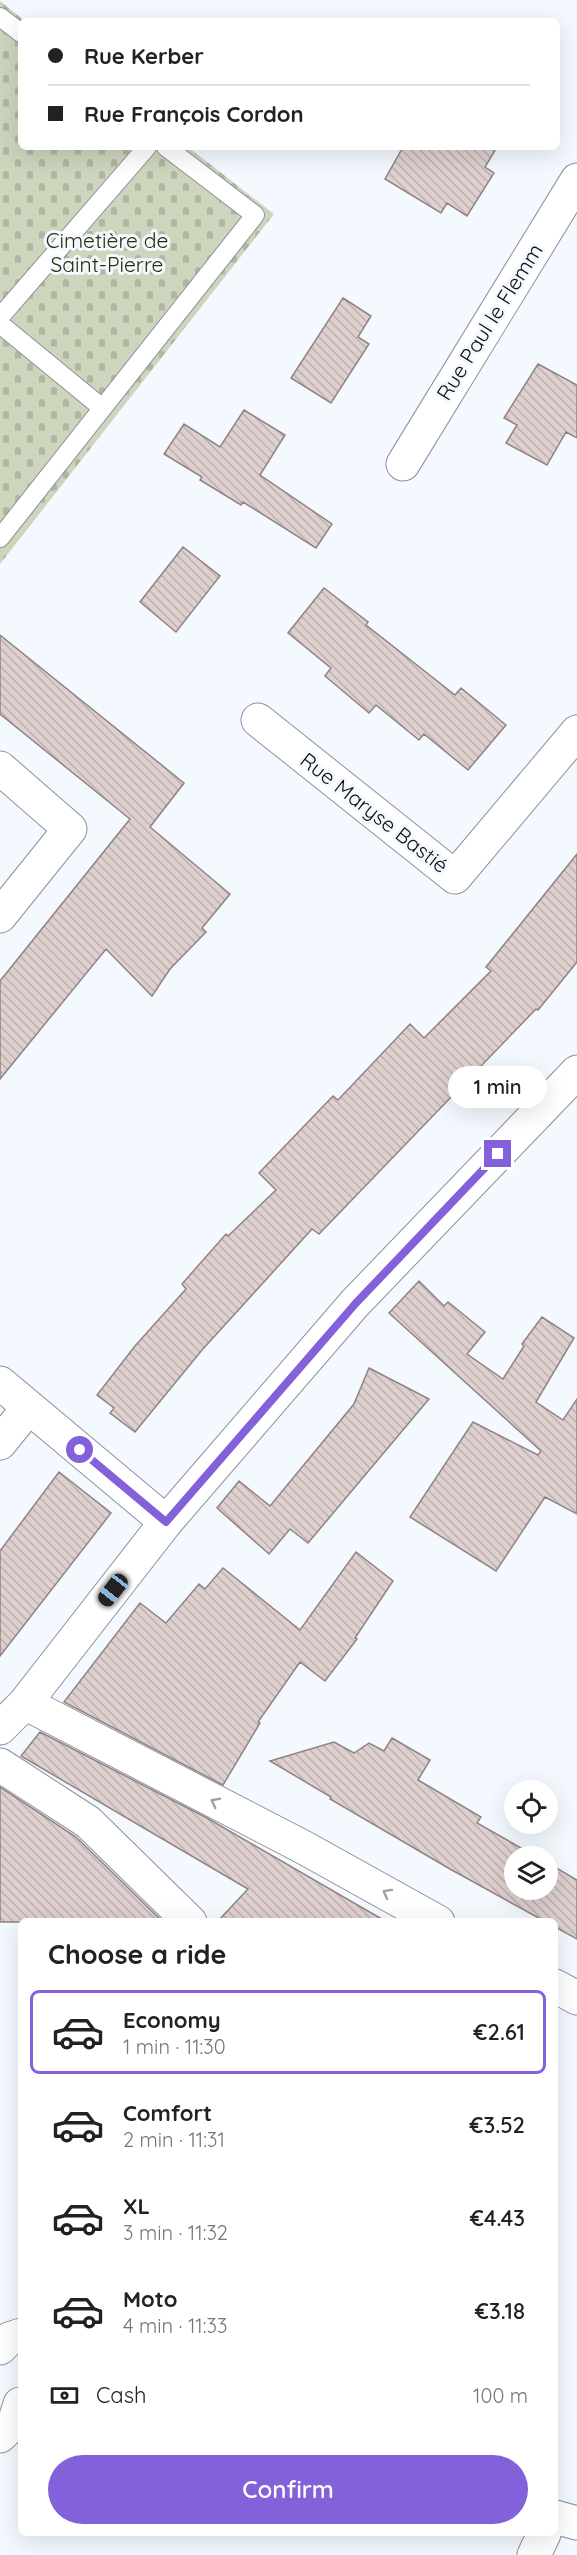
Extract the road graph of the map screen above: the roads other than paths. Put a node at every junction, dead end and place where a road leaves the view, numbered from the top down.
1 (0, 17) edge
2 (18, 31) edge
3 (144, 150) edge
4 (170, 150) edge
5 (577, 180) edge
6 (0, 317) edge
7 (0, 324) edge
8 (101, 407) junction
9 (403, 464) dead end
10 (0, 538) edge
11 (258, 720) dead end
12 (577, 732) edge
13 (0, 768) edge
14 (0, 916) edge
15 (577, 1072) edge
16 (0, 1383) edge
17 (29, 1407) junction
18 (0, 1443) edge
19 (166, 1522) junction
20 (25, 1703) junction
21 (0, 1728) edge
22 (0, 1765) edge
23 (186, 1918) edge
24 (431, 1918) edge
25 (558, 1988) edge
26 (577, 1998) edge
27 (18, 2336) edge
28 (0, 2347) edge
29 (14, 2400) edge
30 (0, 2436) edge
31 (558, 2518) edge
32 (577, 2523) edge
33 (543, 2536) edge
34 (534, 2555) edge

1 - 2 lane
3 - 6 lane
4 - 8 lane
5 - 9 street, Rue Paul le Flemm
7 - 8 lane
8 - 10 lane
11 - 12 street, Rue Maryse Bastié
13 - 14 street
15 - 19 street
16 - 17 street
17 - 18 street
17 - 19 street
19 - 20 street
20 - 21 street
24 -> 20 street
22 - 23 street
25 - 26 street
27 - 28 street
29 - 30 street
31 - 32 street
33 - 34 street

